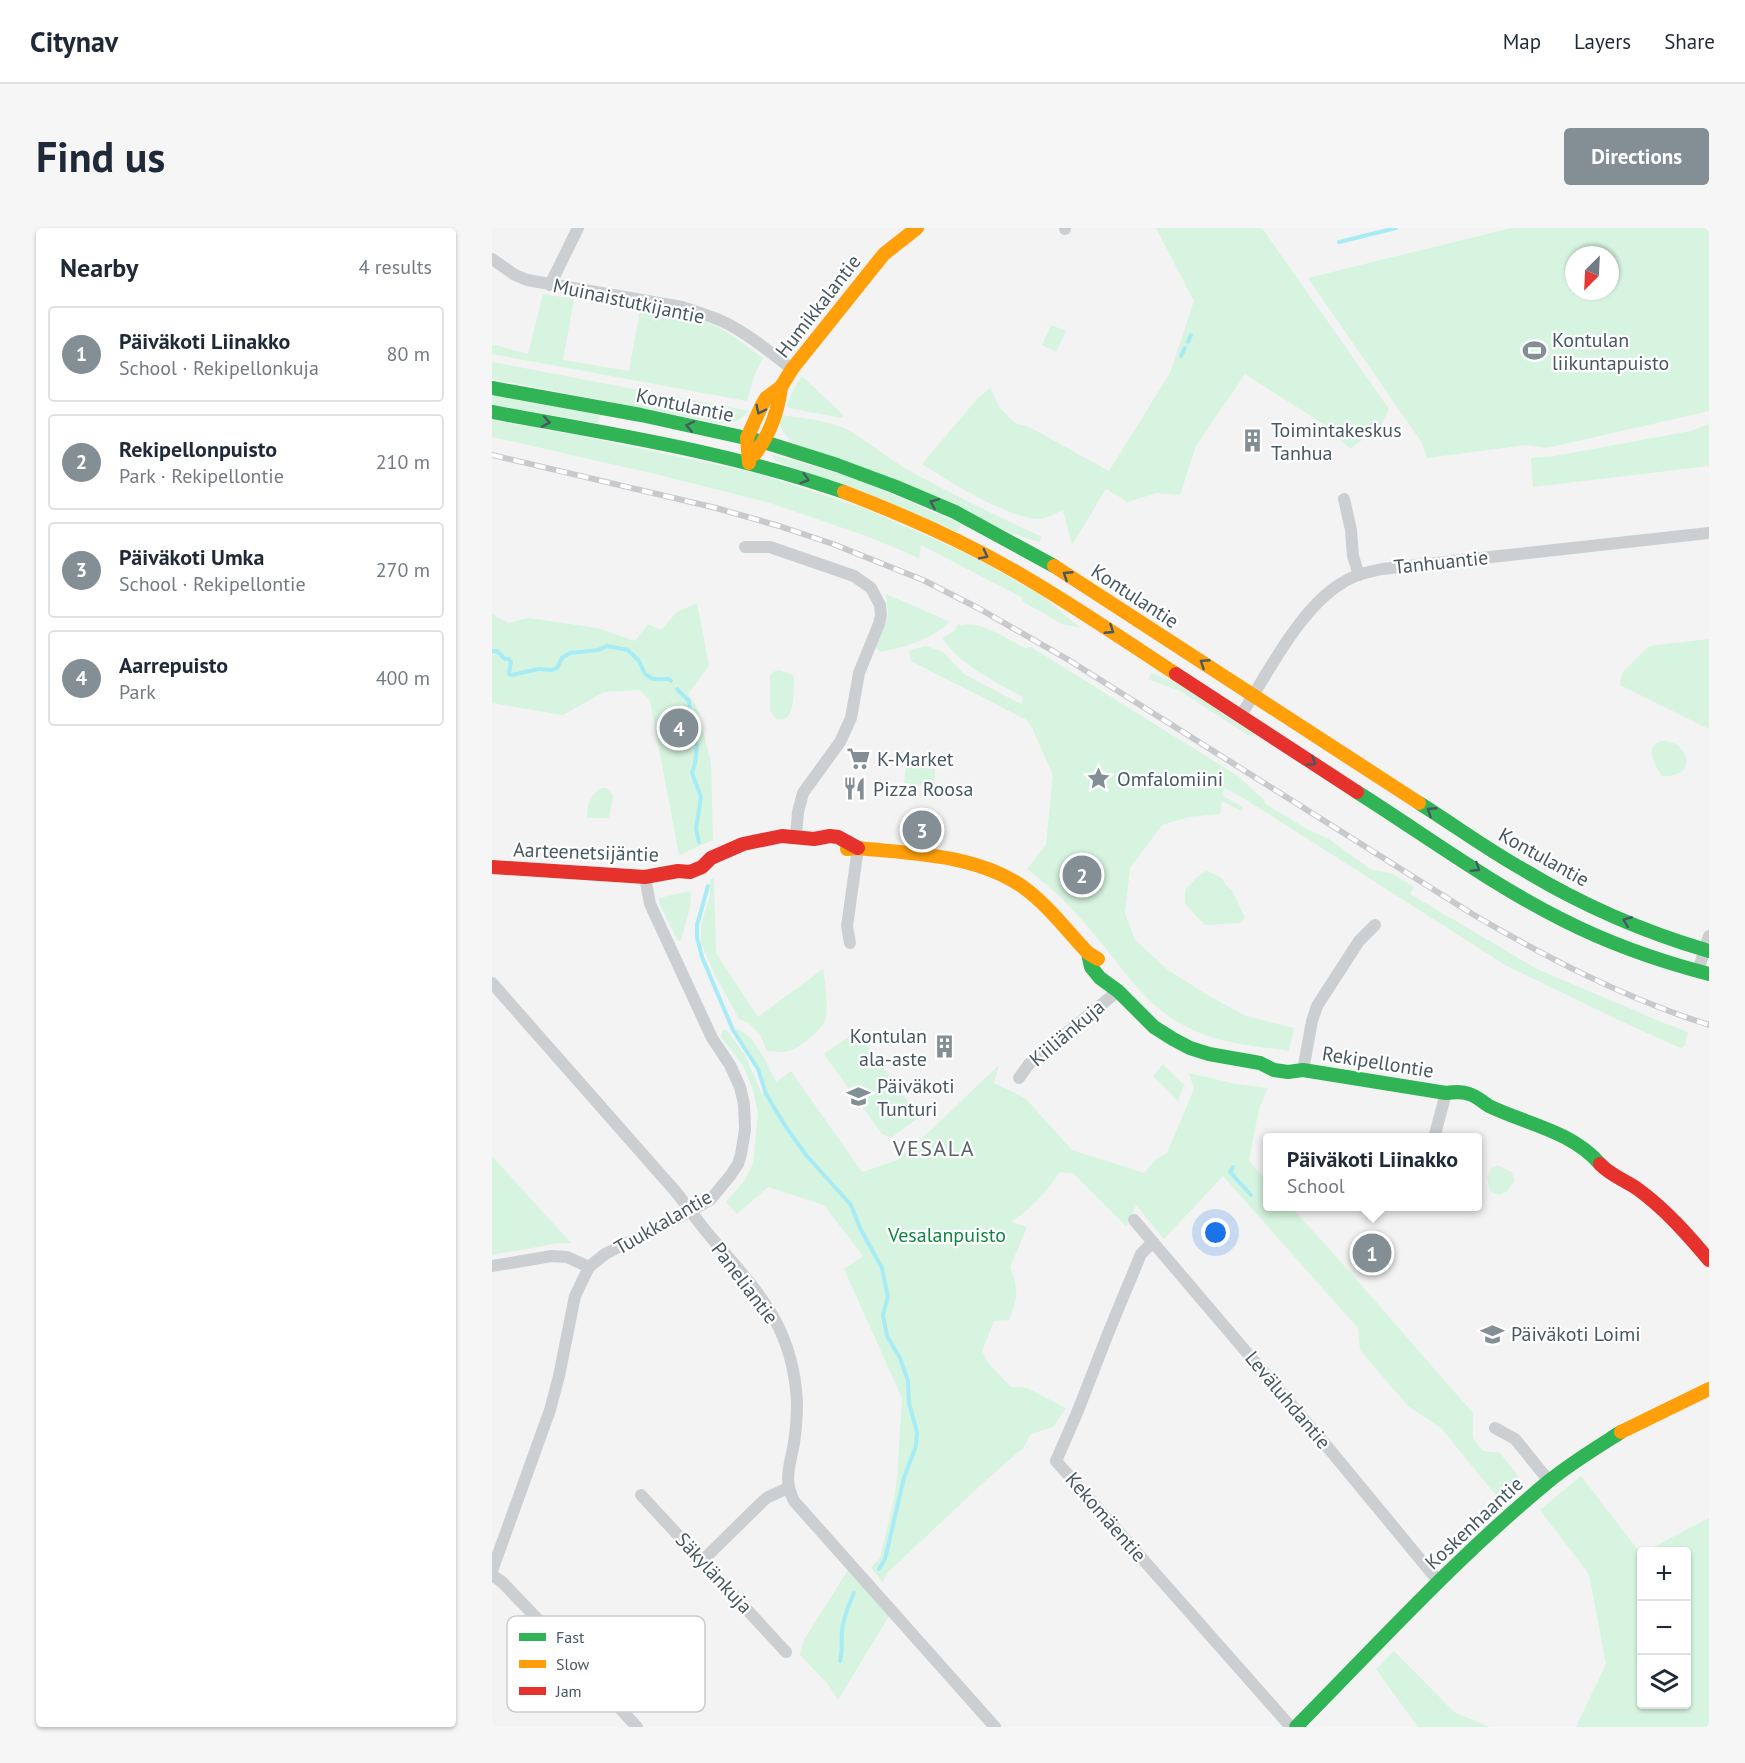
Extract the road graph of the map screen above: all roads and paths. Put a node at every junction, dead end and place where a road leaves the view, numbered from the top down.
1 (578, 228) edge
2 (917, 228) edge
3 (492, 259) edge
4 (550, 285) junction
5 (792, 369) junction
6 (781, 387) junction
7 (492, 388) edge
8 (492, 412) edge
9 (747, 438) junction
10 (764, 442) junction
11 (749, 463) junction
12 (1344, 499) dead end
13 (1709, 533) edge
14 (745, 547) dead end
15 (1359, 575) junction
16 (1253, 695) junction
17 (1241, 715) junction
18 (796, 836) junction
19 (858, 848) junction
20 (492, 867) edge
21 (645, 877) junction
22 (1375, 925) dead end
23 (1709, 936) edge
24 (850, 943) dead end
25 (1707, 951) edge
26 (1704, 973) edge
27 (492, 983) edge
28 (1118, 991) junction
29 (1303, 1070) junction
30 (1019, 1078) dead end
31 (1446, 1093) junction
32 (1435, 1133) edge
33 (691, 1210) junction
34 (1134, 1220) dead end
35 (1153, 1242) junction
36 (1709, 1260) edge
37 (492, 1266) edge
38 (590, 1267) junction
39 (1709, 1389) edge
40 (1495, 1428) dead end
41 (1549, 1481) junction
42 (788, 1488) junction
43 (641, 1496) dead end
44 (702, 1561) junction
45 (492, 1573) edge
46 (1439, 1582) junction
47 (535, 1616) edge
48 (786, 1652) dead end
49 (623, 1712) edge
50 (637, 1727) edge
51 (995, 1727) edge
52 (1291, 1727) edge
53 (1296, 1727) edge

1 - 4 street
2 - 5 main road, Humikkalantie
3 - 4 street, Muinaistutkijantie
4 - 5 street, Muinaistutkijantie
5 - 6 main road, Humikkalantie
6 -> 9 main road, Humikkalantie
6 - 10 main road, Humikkalantie
9 -> 7 main road, Kontulantie
8 -> 11 main road
9 - 10 main road, Kontulantie
9 - 11 main road, Humikkalantie
10 - 11 main road, Humikkalantie
16 -> 10 main road, Kontulantie
11 -> 17 main road
12 - 15 street
13 - 15 street, Tanhuantie
14 - 18 street
15 - 16 street, Tanhuantie
16 - 17 street, Tanhuantie
25 -> 16 main road, Kontulantie
17 -> 26 main road
18 - 19 main road, Rekipellontie
18 - 21 main road, Aarteenetsijäntie
19 - 24 street
19 - 28 main road, Rekipellontie
20 - 21 main road, Aarteenetsijäntie
21 - 33 street, Tuukkalantie
22 - 29 street
23 - 25 street
25 - 26 street
27 - 33 street, Paneliantie
28 - 29 main road, Rekipellontie
28 - 30 street, Kiiliänkuja
29 - 31 main road, Rekipellontie
31 - 32 street
31 - 36 main road, Rekipellontie
33 - 38 street, Tuukkalantie
33 - 42 street, Paneliantie
34 - 35 street, Leväluhdantie
35 - 46 street, Leväluhdantie
35 - 52 street, Kekomäentie
37 - 38 street
38 - 45 street, Tuukkalantie
39 - 41 main road, Koskenhaantie
40 - 41 street
41 - 46 main road, Koskenhaantie
42 - 44 street
42 - 51 street
43 - 44 street, Säkylänkuja
44 - 48 street, Säkylänkuja
45 - 47 street
46 - 53 main road, Koskenhaantie
49 - 50 street

